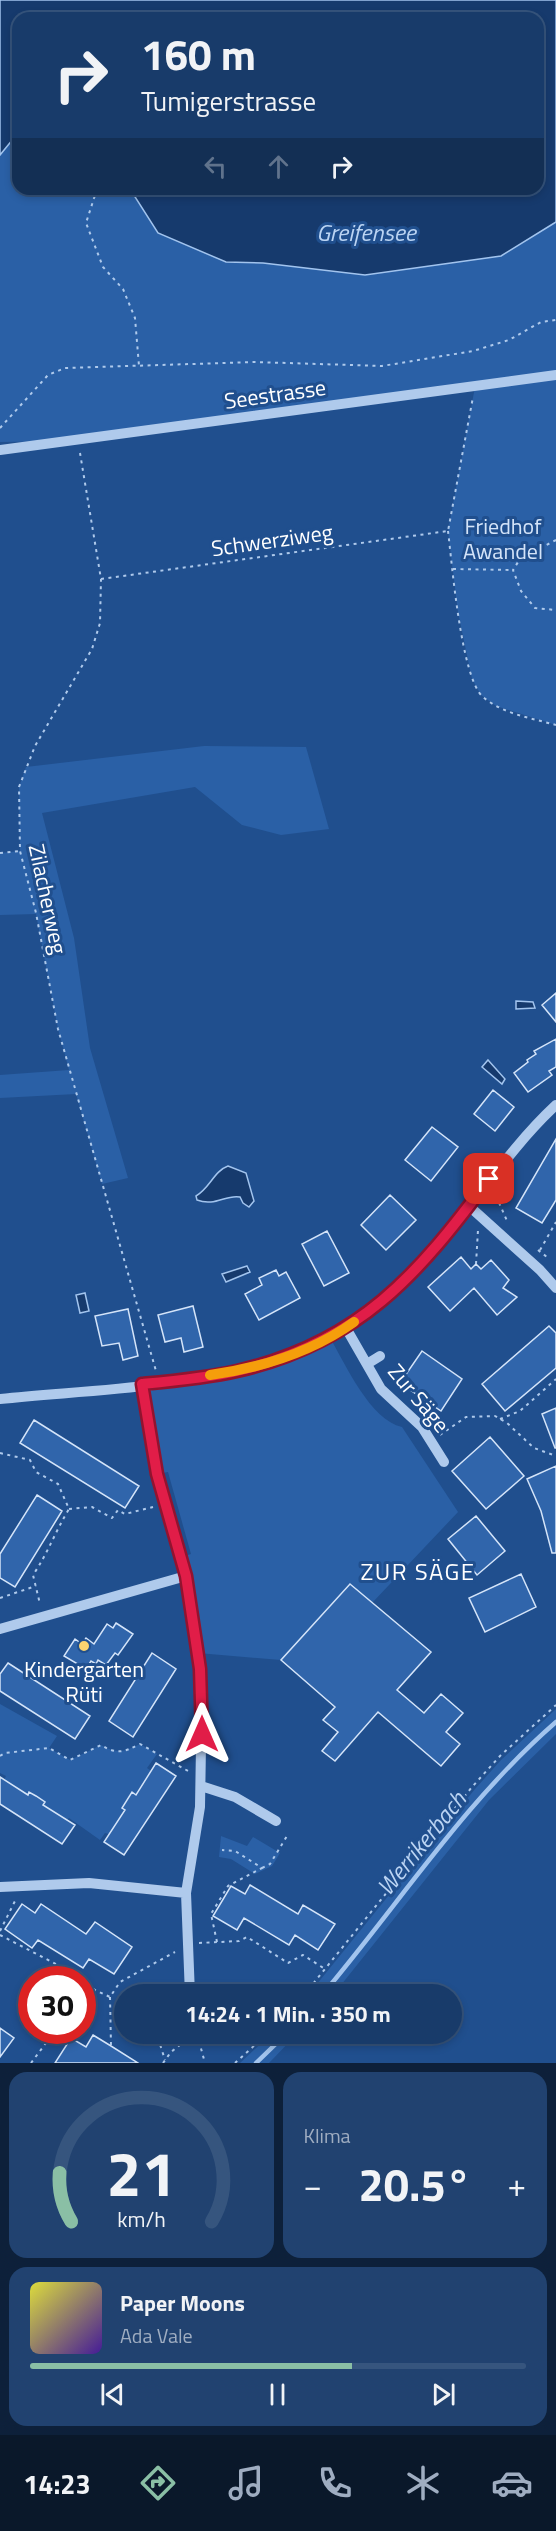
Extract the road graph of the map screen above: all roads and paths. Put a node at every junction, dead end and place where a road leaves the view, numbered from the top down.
1 (95, 195) edge
2 (556, 320) edge
3 (139, 366) junction
4 (556, 375) edge
5 (475, 386) junction
6 (0, 428) edge
7 (78, 441) junction
8 (0, 450) edge
9 (448, 531) junction
10 (556, 540) edge
11 (453, 569) junction
12 (513, 570) junction
13 (101, 579) junction
14 (556, 610) edge
15 (556, 725) edge
16 (20, 851) junction
17 (0, 853) edge
18 (556, 1105) edge
19 (489, 1179) junction
20 (469, 1206) junction
21 (556, 1222) edge
22 (509, 1227) dead end
23 (533, 1250) dead end
24 (540, 1250) junction
25 (548, 1259) dead end
26 (556, 1288) edge
27 (346, 1328) junction
28 (380, 1356) dead end
29 (367, 1364) junction
30 (556, 1378) edge
31 (158, 1383) junction
32 (142, 1384) junction
33 (0, 1399) edge
34 (500, 1419) junction
35 (433, 1440) junction
36 (0, 1454) edge
37 (556, 1456) edge
38 (444, 1462) dead end
39 (166, 1504) junction
40 (69, 1509) junction
41 (186, 1576) junction
42 (36, 1586) junction
43 (0, 1598) edge
44 (44, 1616) junction
45 (0, 1629) edge
46 (556, 1705) edge
47 (0, 1756) edge
48 (201, 1782) junction
49 (276, 1821) dead end
50 (288, 1836) dead end
51 (222, 1850) dead end
52 (262, 1868) junction
53 (23, 1886) junction
54 (0, 1887) edge
55 (186, 1893) junction
56 (0, 1933) edge
57 (217, 1942) junction
58 (186, 1945) junction
59 (60, 1966) edge
60 (325, 1970) junction
61 (189, 1984) edge
62 (313, 1984) edge
63 (96, 1990) edge
64 (110, 1997) junction
65 (45, 2044) edge
66 (160, 2044) edge
67 (182, 2044) edge
68 (198, 2044) edge
69 (256, 2044) edge
70 (111, 2046) dead end
71 (164, 2062) edge
72 (31, 2063) edge
73 (205, 2063) edge
74 (235, 2063) edge

1 - 3 path
2 - 3 path
3 - 6 path
4 - 5 street, Seestrasse
5 - 7 street, Seestrasse
5 - 9 path
7 - 8 street, Seestrasse
7 - 13 path, Zilacherweg
9 - 11 path
9 - 13 path, Schwerziweg
10 - 12 path
11 - 12 path
11 - 15 path
12 - 14 path
13 - 16 path, Zilacherweg
16 - 17 path
16 - 31 path, Zilacherweg
18 - 19 street
19 - 20 street
19 - 22 path
20 - 26 street
20 - 27 street
21 - 24 path
23 - 24 path
24 - 25 path
27 - 29 street, Zur Säge
27 - 31 street
28 - 29 street
29 - 35 street, Zur Säge
30 - 34 path
31 - 32 street
32 - 33 street
32 - 39 street
34 - 35 path
34 - 37 path
35 - 38 street, Zur Säge
36 - 40 path
39 - 40 path
39 - 41 street
40 - 42 path
41 - 44 street
41 - 48 street
42 - 43 path
42 - 44 path
44 - 45 street
46 - 60 path
47 - 48 path
48 - 49 street
48 - 55 street
50 - 52 path
51 - 52 path
52 - 57 path
53 - 54 street
53 - 55 street
53 - 56 path
55 - 58 street
56 - 59 path
57 - 58 path
57 - 60 path
58 - 61 street
58 - 64 path
60 - 62 path
63 - 64 path
64 - 70 path
65 - 72 path
66 - 71 path
67 - 71 path
68 - 73 path
69 - 74 path

